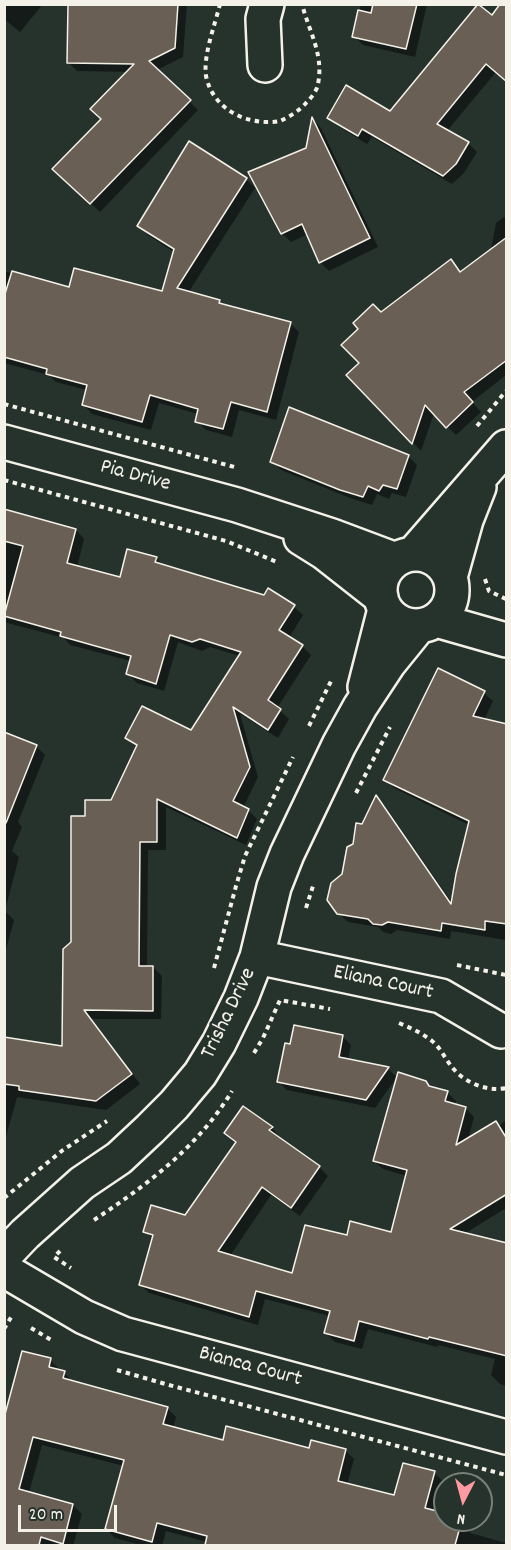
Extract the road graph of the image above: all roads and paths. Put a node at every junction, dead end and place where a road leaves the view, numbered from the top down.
1 (267, 4) edge
2 (265, 65) dead end
3 (507, 392) edge
4 (4, 404) edge
5 (471, 434) dead end
6 (4, 442) edge
7 (507, 447) edge
8 (246, 471) dead end
9 (484, 474) junction
10 (4, 480) edge
11 (264, 515) junction
12 (404, 557) junction
13 (281, 564) dead end
14 (451, 583) junction
15 (489, 591) dead end
16 (507, 599) edge
17 (383, 603) junction
18 (428, 623) junction
19 (507, 634) edge
20 (507, 640) edge
21 (360, 707) junction
22 (390, 727) dead end
23 (352, 800) dead end
24 (314, 882) dead end
25 (304, 913) dead end
26 (256, 957) junction
27 (280, 1000) dead end
28 (336, 1010) dead end
29 (395, 1022) dead end
30 (501, 1031) dead end
31 (507, 1088) edge
32 (109, 1119) dead end
33 (4, 1198) edge
34 (4, 1256) edge
35 (54, 1257) dead end
36 (4, 1270) edge
37 (80, 1273) dead end
38 (13, 1314) dead end
39 (4, 1329) edge
40 (507, 1437) edge

1 - 2 street
3 - 5 path
4 - 8 path
6 - 11 street, Pia Drive
7 - 9 street
9 - 12 street
9 - 14 street
10 - 13 path
11 - 12 street, Pia Drive
11 - 17 street, Pia Drive
12 - 14 street
12 - 17 street
14 - 18 street
14 - 19 street
15 - 16 path
17 - 18 street
17 - 21 street, Trisha Drive
18 - 20 street
18 - 21 street, Trisha Drive
21 - 26 street, Trisha Drive
22 - 23 path
24 - 25 path
26 - 30 street, Eliana Court
26 - 34 street, Trisha Drive
27 - 28 path
29 - 31 path
32 - 33 path
35 - 37 path
36 - 40 street, Bianca Court
38 - 39 path

